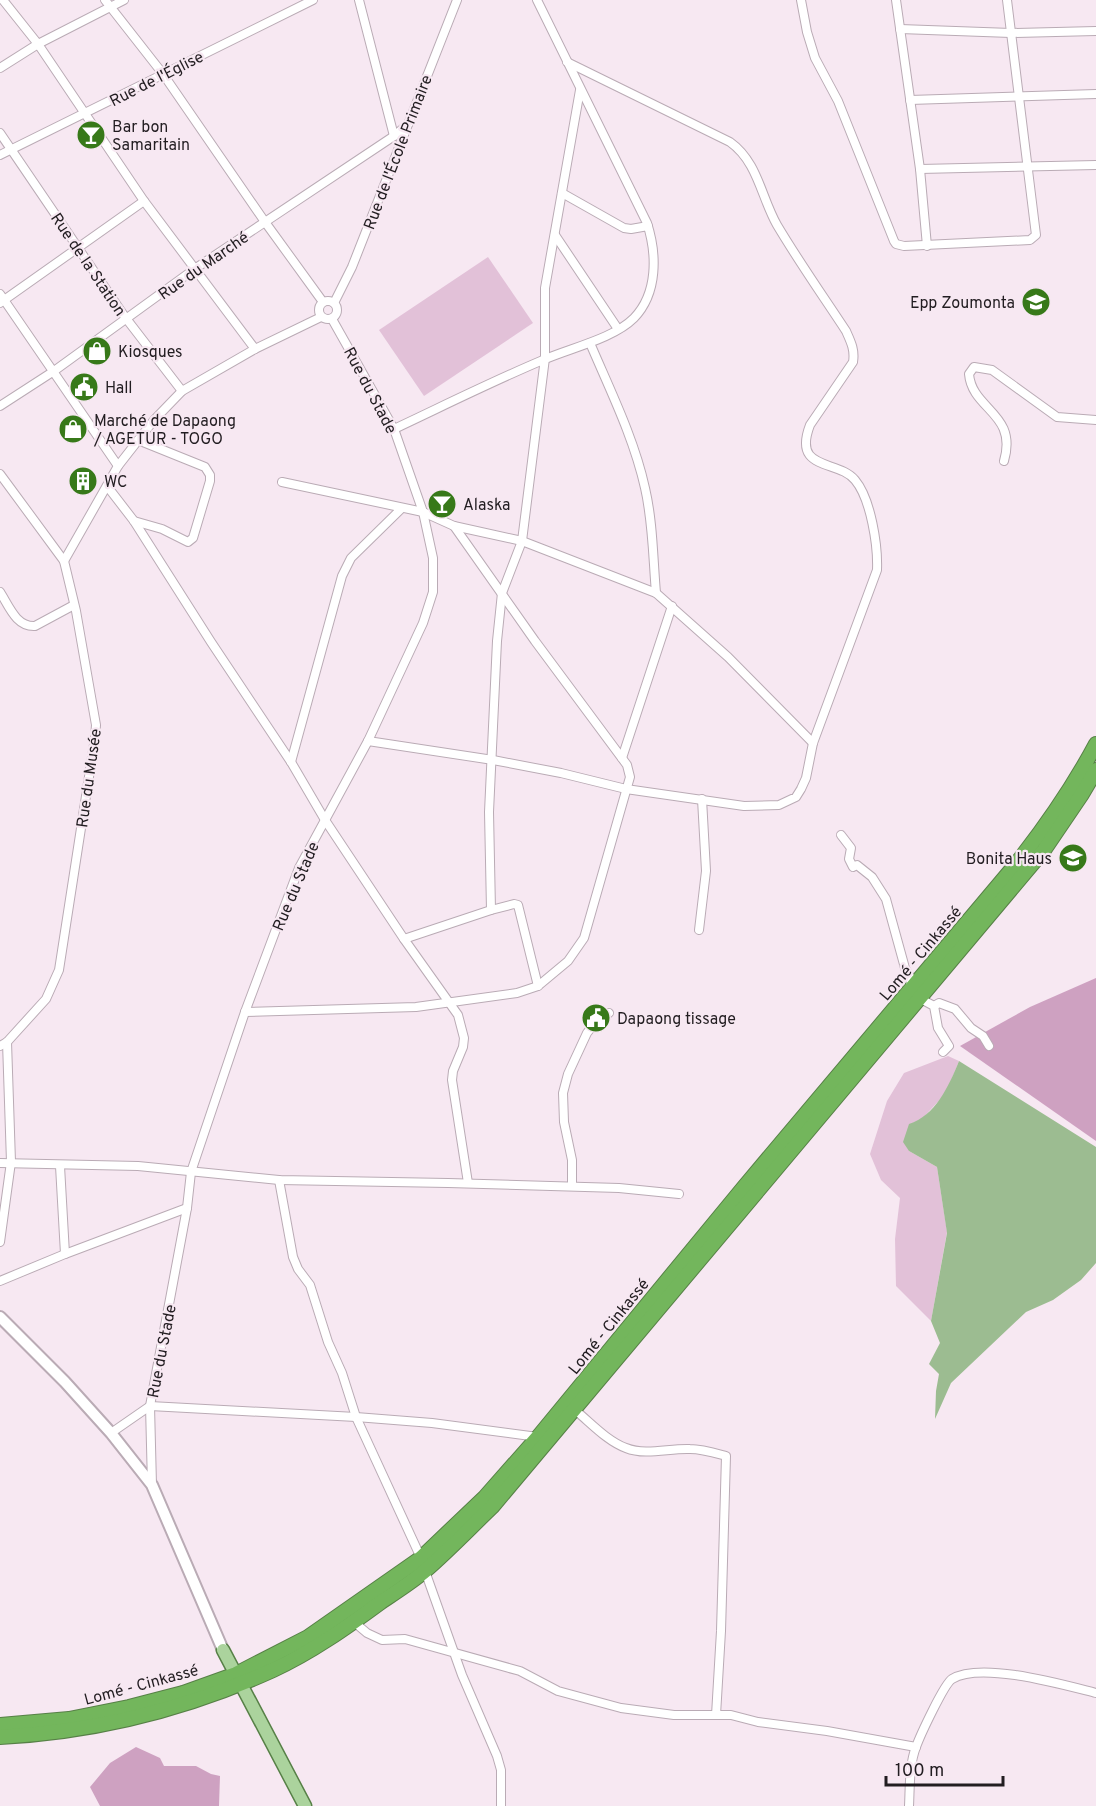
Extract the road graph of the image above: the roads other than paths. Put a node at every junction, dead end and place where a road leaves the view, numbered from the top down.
1 (3, 0) edge
2 (124, 0) edge
3 (313, 0) edge
4 (359, 0) edge
5 (457, 0) edge
6 (537, 0) edge
7 (801, 0) edge
8 (896, 0) edge
9 (1007, 0) edge
10 (107, 4) edge
11 (900, 29) junction
12 (1096, 31) edge
13 (1011, 33) junction
14 (38, 44) junction
15 (567, 62) junction
16 (0, 68) edge
17 (163, 74) junction
18 (580, 90) junction
19 (1096, 94) edge
20 (1018, 96) junction
21 (910, 100) junction
22 (87, 113) junction
23 (408, 124) junction
24 (0, 133) edge
25 (394, 136) junction
26 (11, 150) junction
27 (0, 155) edge
28 (1096, 165) edge
29 (1029, 167) junction
30 (920, 169) junction
31 (562, 193) junction
32 (144, 201) junction
33 (265, 222) junction
34 (648, 226) junction
35 (555, 235) junction
36 (927, 246) junction
37 (78, 248) junction
38 (196, 268) junction
39 (1, 299) edge
40 (323, 302) junction
41 (334, 303) junction
42 (321, 317) junction
43 (125, 318) junction
44 (332, 319) junction
45 (618, 329) junction
46 (590, 343) junction
47 (255, 349) junction
48 (545, 358) junction
49 (54, 370) junction
50 (182, 391) junction
51 (0, 406) edge
52 (1096, 420) edge
53 (394, 429) junction
54 (138, 440) junction
55 (1004, 460) dead end
56 (118, 466) junction
57 (0, 474) edge
58 (282, 482) dead end
59 (107, 486) junction
60 (401, 509) junction
61 (423, 512) junction
62 (134, 521) junction
63 (454, 526) junction
64 (522, 541) junction
65 (64, 561) junction
66 (0, 592) edge
67 (502, 593) junction
68 (656, 593) junction
69 (74, 605) junction
70 (672, 606) junction
71 (368, 741) junction
72 (813, 743) junction
73 (1096, 744) edge
74 (622, 758) junction
75 (493, 760) junction
76 (291, 762) junction
77 (1096, 770) edge
78 (626, 789) junction
79 (702, 799) junction
80 (325, 820) junction
81 (841, 834) dead end
82 (491, 910) junction
83 (699, 930) dead end
84 (404, 939) junction
85 (538, 986) junction
86 (915, 994) junction
87 (448, 1003) junction
88 (934, 1006) junction
89 (245, 1012) junction
90 (609, 1013) dead end
91 (3, 1044) edge
92 (989, 1046) dead end
93 (943, 1052) dead end
94 (11, 1162) junction
95 (0, 1163) edge
96 (60, 1166) junction
97 (191, 1172) junction
98 (279, 1180) junction
99 (468, 1183) junction
100 (572, 1186) junction
101 (679, 1194) dead end
102 (187, 1208) junction
103 (0, 1242) edge
104 (65, 1254) junction
105 (0, 1281) edge
106 (0, 1317) edge
107 (150, 1406) junction
108 (574, 1410) junction
109 (356, 1417) junction
110 (111, 1433) junction
111 (542, 1440) junction
112 (152, 1485) junction
113 (423, 1565) junction
114 (354, 1622) junction
115 (223, 1650) joint
116 (456, 1653) junction
117 (236, 1679) junction
118 (1096, 1693) edge
119 (716, 1715) junction
120 (0, 1725) edge
121 (0, 1737) edge
122 (916, 1747) junction
123 (297, 1806) edge
124 (305, 1806) edge
125 (501, 1806) edge
126 (909, 1806) edge

1 - 14 street
2 - 10 street
3 - 17 street, Rue de l'Église
4 - 25 street
5 - 23 street, Rue de l'École Primaire
6 - 15 street
7 - 36 street
8 - 11 street
9 - 13 street
10 - 14 street
10 - 17 street
11 - 13 street
11 - 21 street
12 - 13 street
13 - 20 street
14 - 16 street
14 - 22 street
15 - 18 street
15 - 72 street
17 - 22 street, Rue de l'Église
17 - 33 street
18 - 31 street
18 - 34 street
19 - 20 street
20 - 21 street
20 - 29 street
21 - 30 street
22 - 26 street, Rue de l'Église
22 - 32 street
23 - 25 street, Rue du Marché
23 - 41 street, Rue de l'École Primaire
24 - 26 street, Rue de la Station
25 - 33 street, Rue du Marché
26 - 27 street, Rue de l'Église
26 - 37 street, Rue de la Station
28 - 29 street
29 - 30 street
29 - 36 street
30 - 36 street
31 - 34 street
31 - 35 street
32 - 37 street
32 - 38 street
33 - 38 street, Rue du Marché
33 - 40 street
34 - 45 street
35 - 45 street
35 - 48 street
37 - 39 street
37 - 43 street, Rue de la Station
38 - 43 street, Rue du Marché
38 - 47 street
39 - 49 street
40 - 41 street
40 - 42 street
41 - 44 street
42 - 44 street
42 - 47 street
43 - 49 street, Rue du Marché
43 - 50 street, Rue de la Station
44 - 53 street, Rue du Stade
45 - 46 street
46 - 48 street
46 - 68 street
47 - 50 street
48 - 53 street
48 - 64 street
49 - 51 street, Rue du Marché
49 - 56 street
50 - 54 street
52 - 55 street
53 - 61 street, Rue du Stade
54 - 56 street
54 - 62 street
56 - 59 street
57 - 65 street, Rue du Musée
58 - 60 street
59 - 62 street
59 - 65 street
60 - 61 street
60 - 76 street
61 - 63 street
61 - 71 street, Rue du Stade
62 - 76 street
63 - 64 street
63 - 67 street
64 - 67 street
64 - 68 street
65 - 69 street, Rue du Musée
66 - 69 street
67 - 74 street
67 - 75 street
68 - 70 street
69 - 91 street, Rue du Musée
70 - 72 street
70 - 74 street
71 - 75 street
71 - 80 street, Rue du Stade
72 - 79 street
73 - 86 highway, Lomé - Cinkassé
74 - 78 street
75 - 78 street
75 - 82 street
76 - 80 street
77 - 86 highway, Lomé - Cinkassé
78 - 79 street
78 - 85 street
79 - 83 street
80 - 84 street
80 - 89 street, Rue du Stade
81 - 86 street
82 - 84 street
82 - 85 street
84 - 87 street
85 - 87 street
86 - 88 street
86 - 108 highway, Lomé - Cinkassé
86 - 111 highway, Lomé - Cinkassé
87 - 89 street
87 - 99 street
88 - 92 street
88 - 93 street
89 - 97 street, Rue du Stade
90 - 100 street
91 - 94 street
94 - 95 street
94 - 96 street
94 - 103 street
96 - 97 street
96 - 104 street
97 - 98 street
97 - 102 street, Rue du Stade
98 - 99 street
98 - 109 street
99 - 100 street
100 - 101 street
102 - 104 street
102 - 107 street, Rue du Stade
104 - 105 street
106 - 110 street
107 - 109 street
107 - 110 street
107 - 112 street, Rue du Stade
108 - 111 highway, Lomé - Cinkassé
108 - 119 street
109 - 111 street
109 - 113 street
110 - 112 street
111 - 113 highway, Lomé - Cinkassé
112 - 115 street
113 - 114 highway, Lomé - Cinkassé
113 - 116 street
113 - 117 highway, Lomé - Cinkassé
114 - 116 street
114 - 117 highway, Lomé - Cinkassé
115 - 117 main road
116 - 119 street
116 - 125 street
117 - 120 highway, Lomé - Cinkassé
117 - 121 highway, Lomé - Cinkassé
117 - 123 main road
117 - 124 main road
118 - 122 street
119 - 122 street
122 - 126 street

